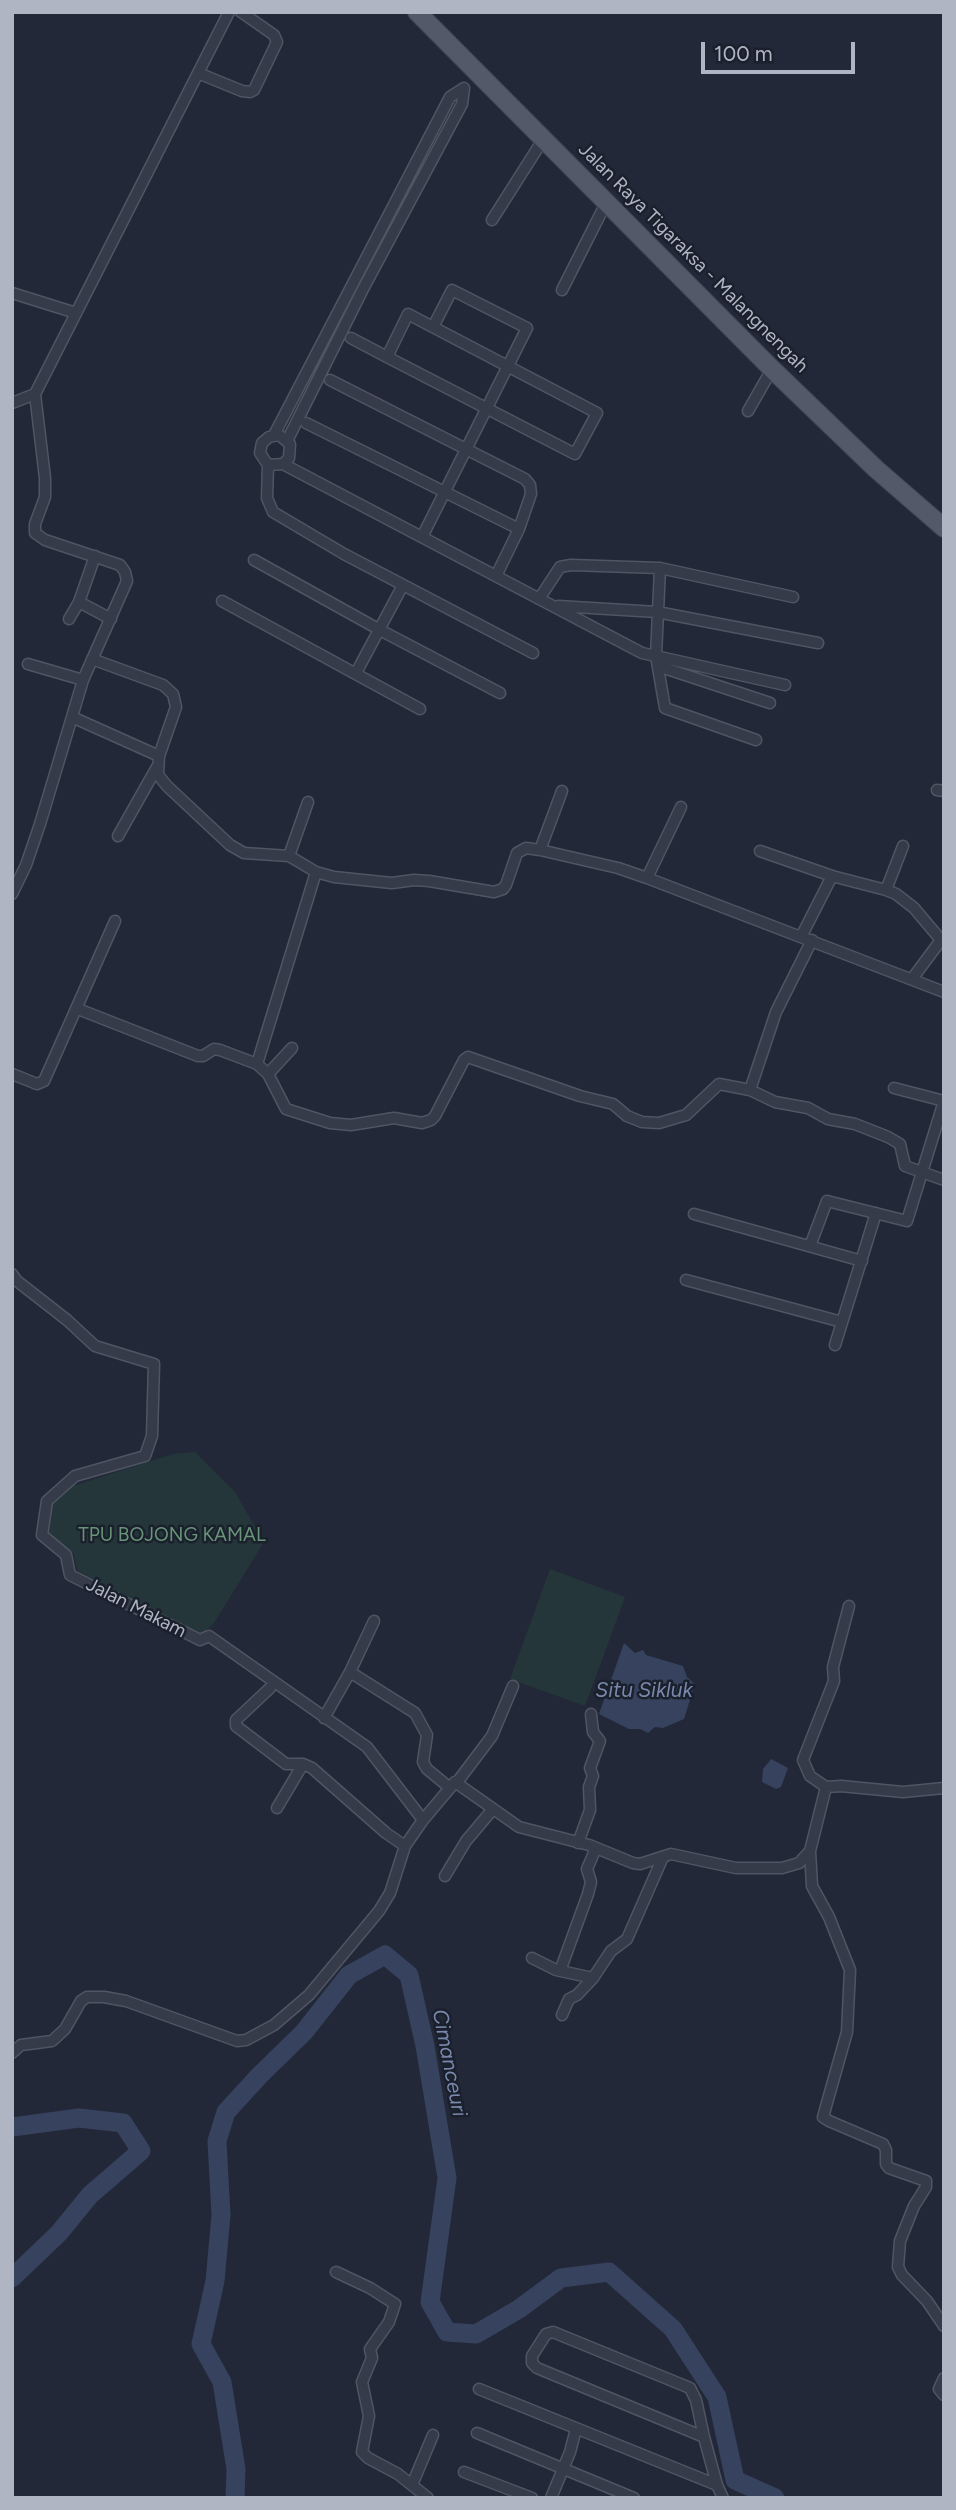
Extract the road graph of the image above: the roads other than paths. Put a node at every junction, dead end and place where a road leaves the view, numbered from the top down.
1 (229, 12) edge
2 (241, 12) edge
3 (417, 12) edge
4 (475, 70) junction
5 (198, 73) junction
6 (464, 88) junction
7 (544, 138) junction
8 (606, 204) junction
9 (492, 220) dead end
10 (562, 290) dead end
11 (12, 293) edge
12 (76, 313) junction
13 (433, 327) junction
14 (351, 338) dead end
15 (387, 356) junction
16 (508, 367) junction
17 (772, 369) junction
18 (330, 380) dead end
19 (35, 394) junction
20 (12, 403) edge
21 (486, 408) junction
22 (748, 411) dead end
23 (306, 423) dead end
24 (274, 435) junction
25 (287, 440) junction
26 (466, 449) junction
27 (283, 464) junction
28 (268, 465) junction
29 (444, 492) junction
30 (944, 528) edge
31 (519, 529) junction
32 (422, 537) junction
33 (95, 556) junction
34 (254, 561) dead end
35 (660, 568) junction
36 (496, 576) junction
37 (403, 585) junction
38 (793, 597) dead end
39 (539, 599) junction
40 (222, 601) dead end
41 (79, 602) junction
42 (553, 606) junction
43 (657, 612) junction
44 (69, 619) dead end
45 (111, 619) junction
46 (380, 631) junction
47 (818, 643) dead end
48 (533, 653) dead end
49 (92, 659) junction
50 (657, 661) junction
51 (28, 664) dead end
52 (356, 673) junction
53 (83, 680) junction
54 (785, 685) dead end
55 (500, 693) dead end
56 (770, 703) dead end
57 (420, 709) dead end
58 (72, 717) junction
59 (756, 740) dead end
60 (158, 762) junction
61 (562, 791) dead end
62 (307, 802) dead end
63 (681, 807) dead end
64 (118, 836) dead end
65 (903, 846) dead end
66 (540, 850) junction
67 (760, 851) dead end
68 (289, 856) junction
69 (316, 872) junction
70 (832, 876) junction
71 (647, 877) junction
72 (886, 890) junction
73 (12, 894) edge
74 (115, 921) dead end
75 (807, 939) junction
76 (943, 939) edge
77 (912, 979) junction
78 (944, 992) edge
79 (78, 1009) junction
80 (292, 1048) dead end
81 (257, 1064) junction
82 (268, 1073) junction
83 (12, 1074) edge
84 (894, 1088) dead end
85 (750, 1090) junction
86 (944, 1101) edge
87 (922, 1173) junction
88 (944, 1180) edge
89 (877, 1213) junction
90 (694, 1214) dead end
91 (810, 1247) junction
92 (862, 1261) junction
93 (12, 1274) edge
94 (686, 1279) dead end
95 (842, 1322) junction
96 (835, 1345) dead end
97 (849, 1606) dead end
98 (374, 1621) dead end
99 (350, 1672) junction
100 (513, 1686) dead end
101 (270, 1688) dead end
102 (590, 1714) dead end
103 (324, 1718) junction
104 (303, 1764) junction
105 (454, 1785) junction
106 (826, 1787) junction
107 (944, 1788) edge
108 (278, 1808) dead end
109 (493, 1809) junction
110 (423, 1820) junction
111 (578, 1843) junction
112 (405, 1846) junction
113 (596, 1848) junction
114 (810, 1851) junction
115 (663, 1857) junction
116 (445, 1876) dead end
117 (532, 1958) dead end
118 (560, 1971) junction
119 (593, 1978) junction
120 (562, 2015) dead end
121 (12, 2053) edge
122 (336, 2272) dead end
123 (944, 2326) edge
124 (944, 2378) edge
125 (479, 2389) dead end
126 (944, 2395) edge
127 (576, 2429) junction
128 (477, 2432) dead end
129 (433, 2434) dead end
130 (704, 2437) junction
131 (564, 2468) junction
132 (464, 2472) dead end
133 (412, 2485) junction
134 (720, 2494) edge
135 (428, 2498) edge
136 (533, 2498) edge
137 (551, 2498) edge
138 (634, 2498) edge

1 - 5 street
2 - 5 street
3 - 4 main road, Jalan Raya Tigaraksa - Malangnengah
4 - 6 street
4 - 7 main road, Jalan Raya Tigaraksa - Malangnengah
5 - 12 street
6 - 24 street
6 - 25 street
7 - 8 main road, Jalan Raya Tigaraksa - Malangnengah
7 - 9 street
8 - 10 street
8 - 17 main road, Jalan Raya Tigaraksa - Malangnengah
11 - 12 street
12 - 19 street
13 - 15 street
13 - 16 street
13 - 16 street
14 - 15 street
15 - 21 street
16 - 21 street
16 - 21 street
17 - 22 street
17 - 30 main road, Jalan Raya Tigaraksa - Malangnengah
18 - 26 street
19 - 20 street
19 - 33 street
21 - 26 street
23 - 29 street
24 - 25 street
24 - 28 street
25 - 27 street
26 - 29 street
26 - 31 street
27 - 28 street
27 - 32 street
28 - 37 street
29 - 31 street
29 - 32 street
31 - 36 street
32 - 36 street
33 - 41 street
33 - 45 street
34 - 46 street
35 - 38 street
35 - 39 street
35 - 43 street
36 - 39 street
37 - 46 street
37 - 48 street
39 - 42 street
40 - 52 street
41 - 44 street
41 - 45 street
42 - 43 street
42 - 50 street
43 - 47 street
43 - 50 street
45 - 49 street
46 - 52 street
46 - 55 street
49 - 53 street
49 - 60 street
50 - 54 street
50 - 56 street
50 - 59 street
51 - 53 street
52 - 57 street
53 - 58 street
58 - 60 street
58 - 73 street
60 - 64 street
60 - 68 street
61 - 66 street
62 - 68 street
63 - 71 street
65 - 72 street
66 - 69 street
66 - 71 street
67 - 70 street
68 - 69 street
69 - 81 street
70 - 72 street
70 - 75 street
71 - 75 street
72 - 76 street
74 - 79 street
75 - 77 street
75 - 85 street
76 - 77 street
77 - 78 street
79 - 81 street
79 - 83 street
80 - 82 street
81 - 82 street
82 - 85 street
84 - 86 street
85 - 87 street
86 - 87 street
87 - 88 street
87 - 89 street
89 - 91 street
89 - 92 street
90 - 91 street
91 - 92 street
92 - 95 street
93 - 103 street, Jalan Makam
94 - 95 street
95 - 96 street
97 - 106 street
98 - 99 street
99 - 103 street
99 - 105 street
100 - 105 street
101 - 104 street
102 - 111 street
103 - 110 street, Jalan Makam
104 - 108 street
104 - 112 street
105 - 109 street
105 - 110 street
106 - 107 street
106 - 114 street
109 - 111 street
109 - 116 street
110 - 112 street
111 - 113 street
112 - 121 street
113 - 115 street
113 - 118 street
114 - 115 street
114 - 123 street
115 - 119 street
117 - 118 street
118 - 119 street
119 - 120 street
122 - 133 street
124 - 126 street
125 - 127 street
127 - 131 street
127 - 134 street
128 - 131 street
129 - 133 street
130 - 130 street
130 - 134 street
131 - 137 street
131 - 138 street
132 - 136 street
133 - 135 street

